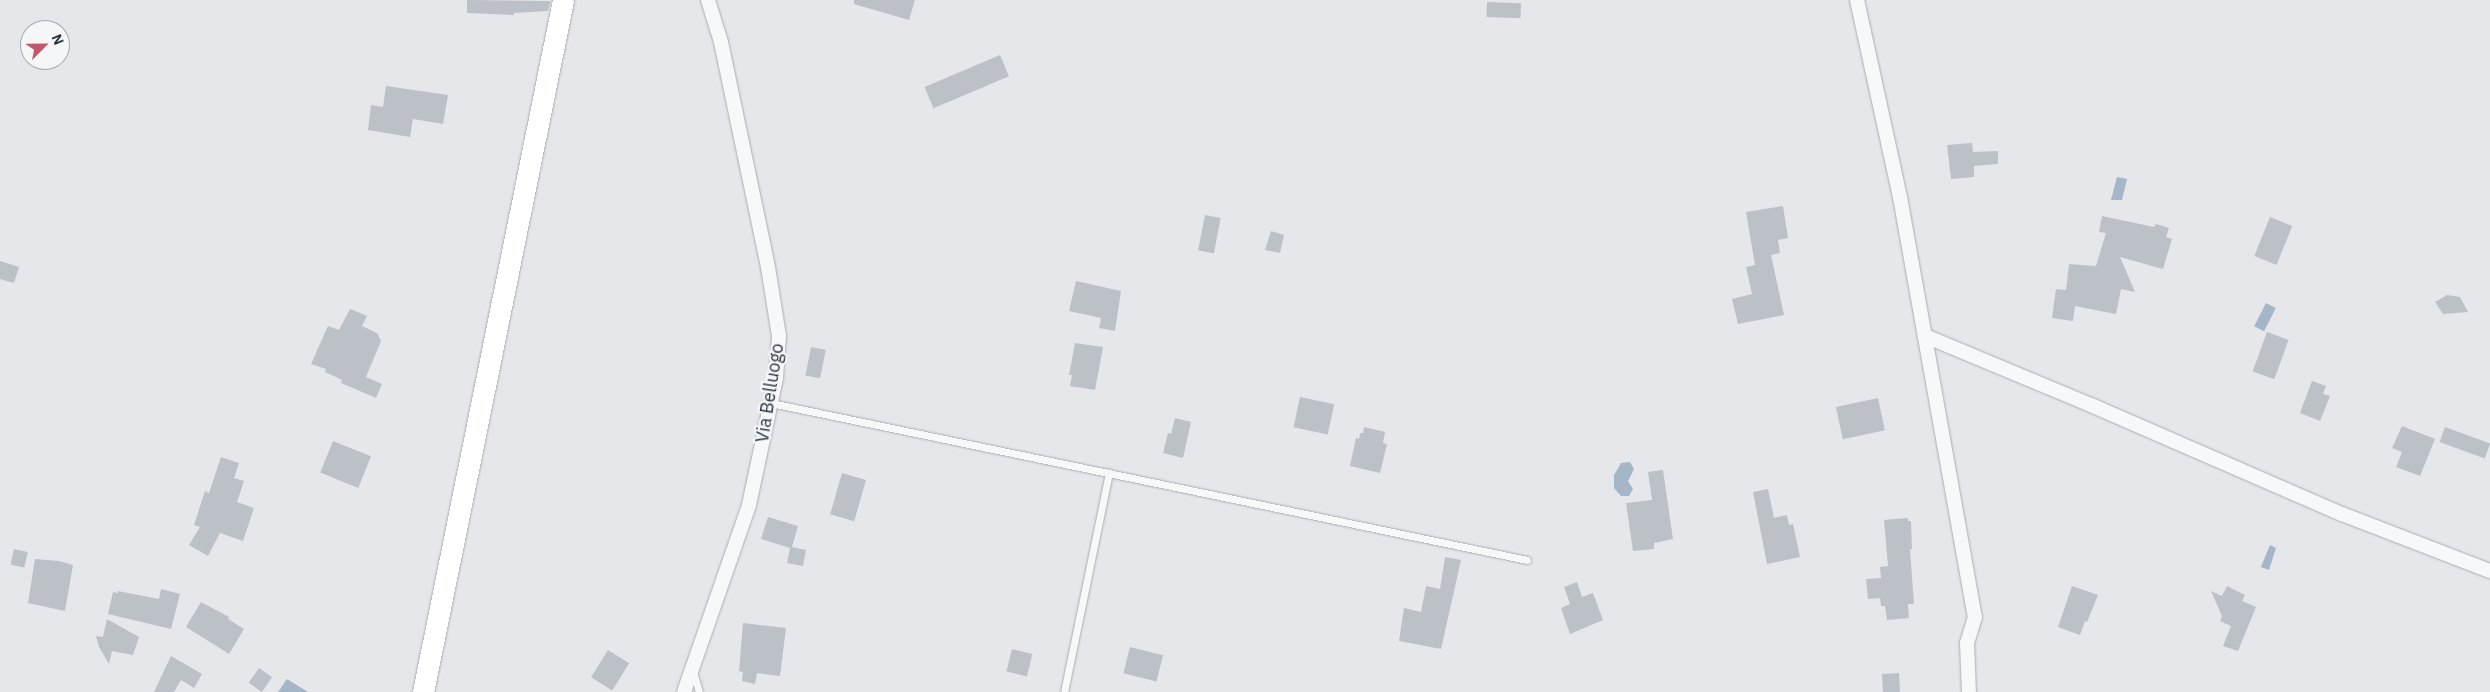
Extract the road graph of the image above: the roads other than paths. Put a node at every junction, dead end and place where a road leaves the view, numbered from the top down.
1 (563, 0) edge
2 (708, 0) edge
3 (1857, 0) edge
4 (1925, 336) junction
5 (770, 403) junction
6 (1109, 473) junction
7 (1527, 560) dead end
8 (2490, 571) edge
9 (692, 669) junction
10 (423, 692) edge
11 (684, 692) edge
12 (699, 692) edge
13 (1064, 692) edge
14 (1969, 692) edge

1 - 10 main road
2 - 5 street, Via Belluogo
3 - 4 street
4 - 8 street
4 - 14 street
5 - 6 lane
5 - 9 street, Via Belluogo
6 - 7 lane
6 - 13 lane
9 - 11 street, Via Belluogo
9 - 12 lane

